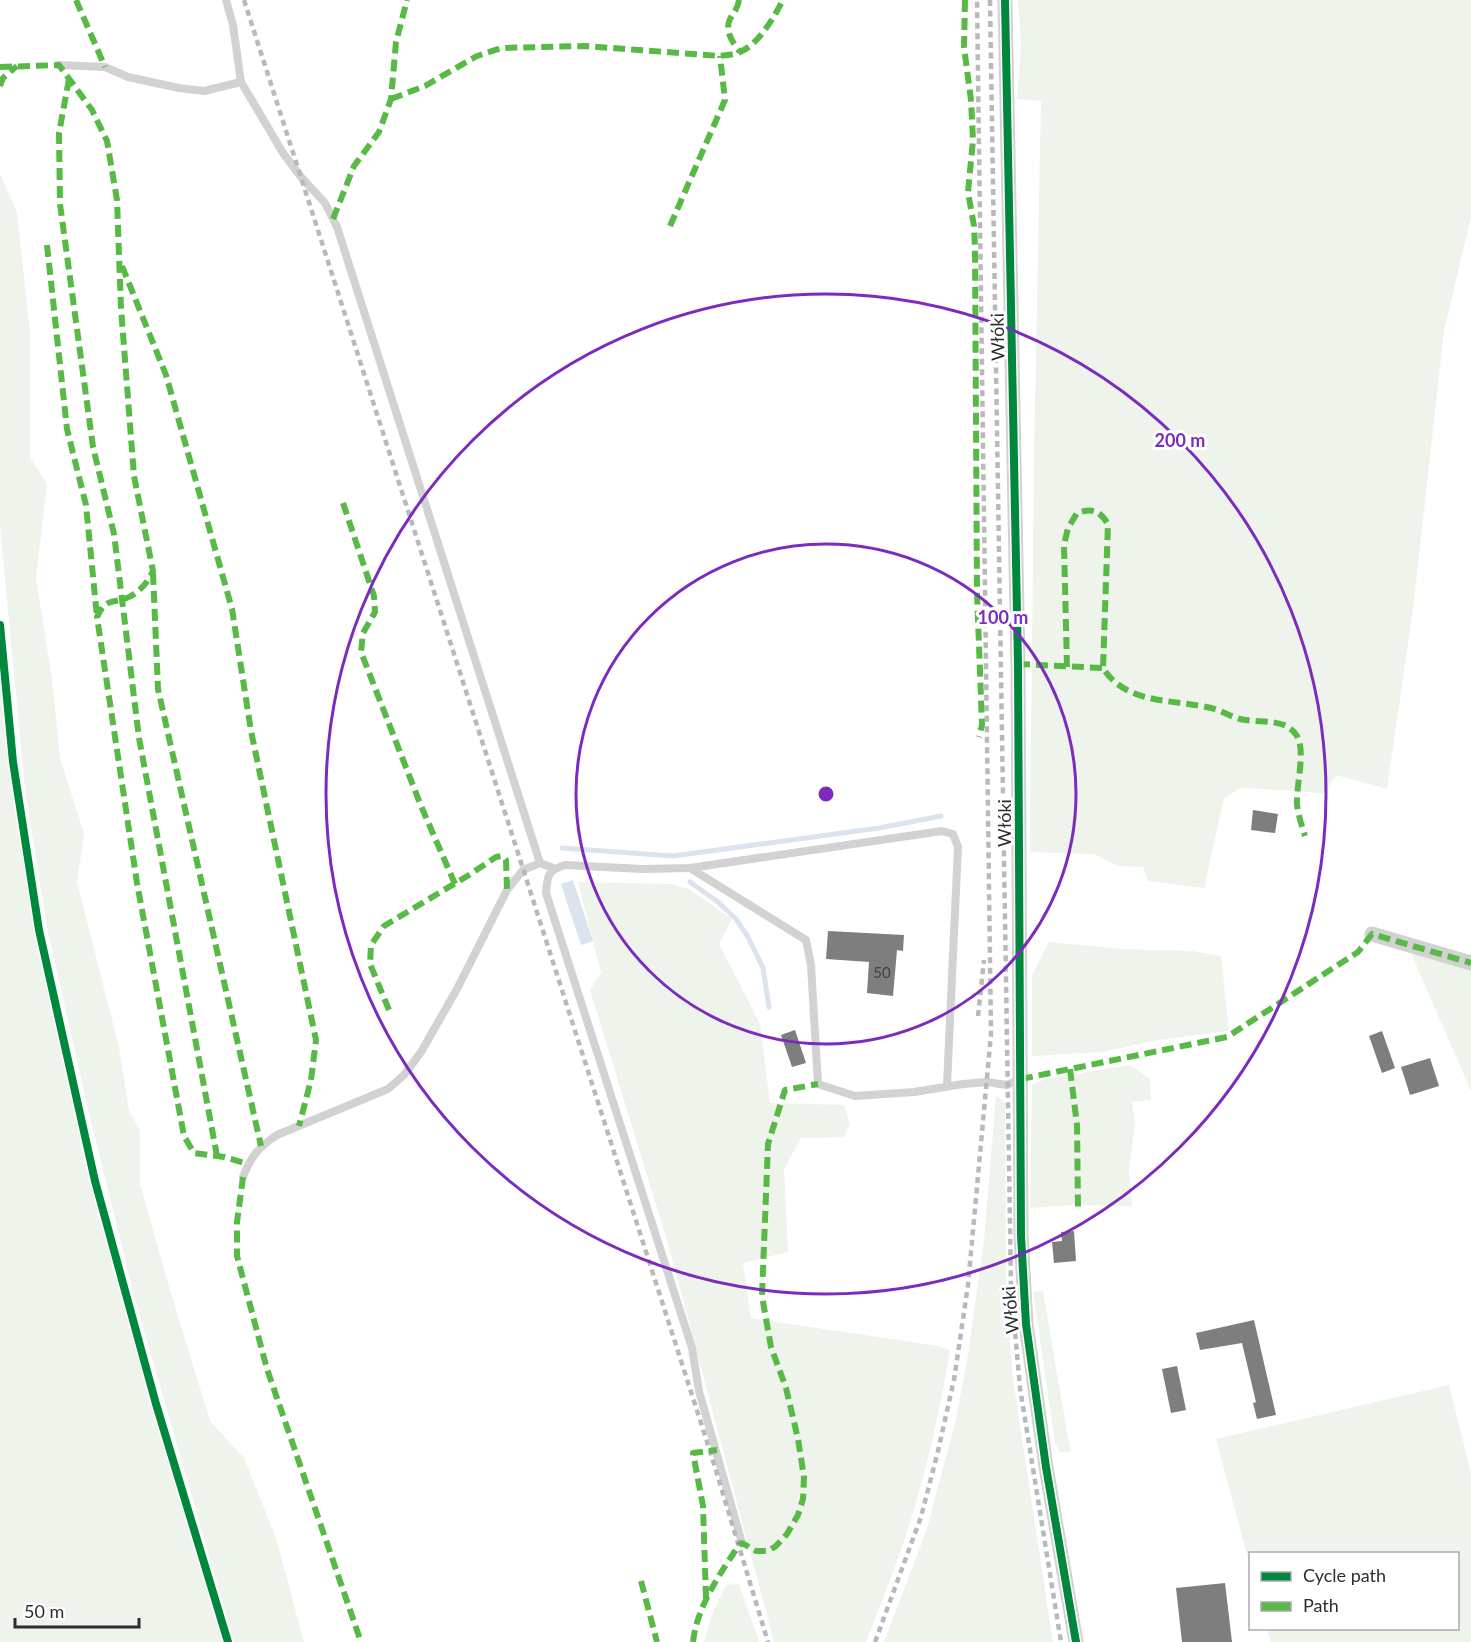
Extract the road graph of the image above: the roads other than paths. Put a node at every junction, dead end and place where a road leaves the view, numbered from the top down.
1 (226, 0) edge
2 (1005, 0) edge
3 (59, 65) dead end
4 (241, 82) junction
5 (540, 863) junction
6 (553, 868) junction
7 (690, 868) junction
8 (1372, 934) dead end
9 (1471, 963) edge
10 (1021, 1079) junction
11 (947, 1085) junction
12 (243, 1177) dead end
13 (742, 1543) dead end
14 (1076, 1642) edge

1 - 4 lane
2 - 10 street, Włóki
3 - 4 lane
4 - 5 lane
5 - 6 lane
5 - 12 lane
6 - 7 lane
6 - 13 lane
7 - 11 lane
7 - 11 lane
8 - 9 street
10 - 11 lane
10 - 14 street, Włóki

